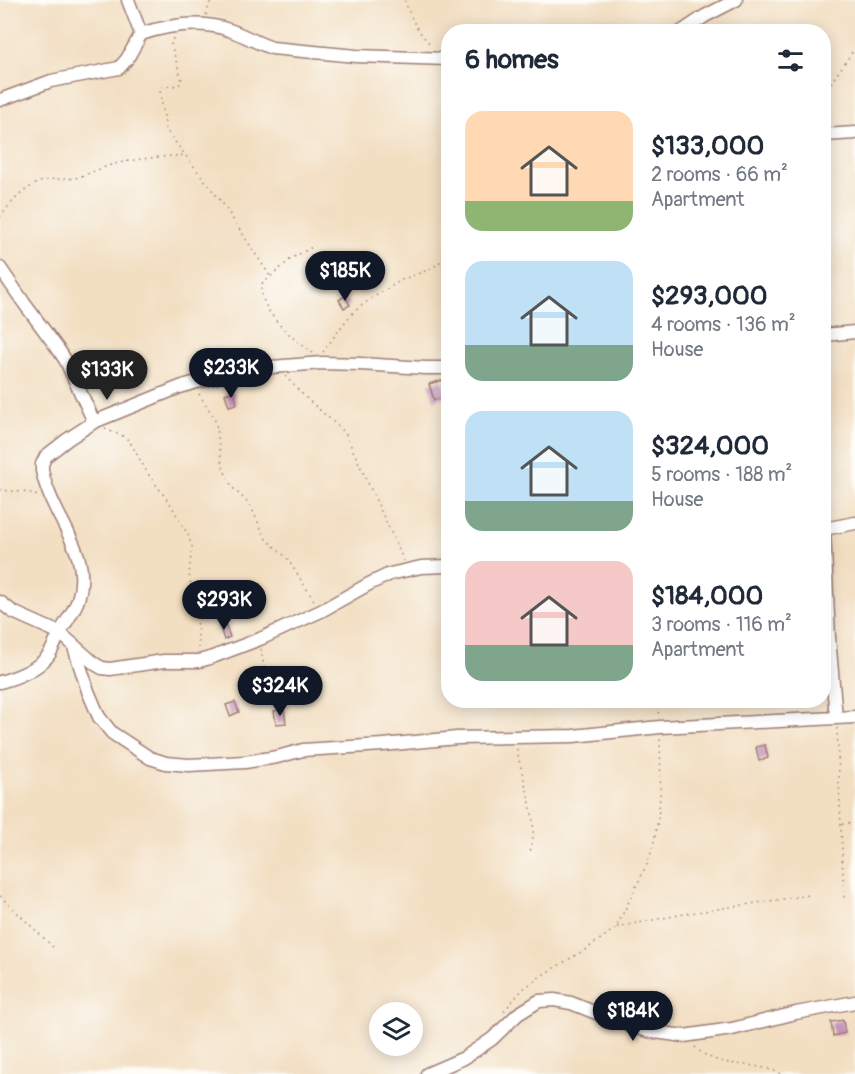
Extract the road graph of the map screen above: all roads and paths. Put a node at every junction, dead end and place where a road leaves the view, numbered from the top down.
1 (128, 0) edge
2 (211, 0) edge
3 (405, 0) edge
4 (736, 0) edge
5 (204, 24) junction
6 (693, 24) edge
7 (182, 25) junction
8 (141, 34) junction
9 (855, 48) edge
10 (441, 55) edge
11 (441, 59) edge
12 (831, 83) edge
13 (0, 100) edge
14 (855, 134) edge
15 (831, 135) edge
16 (185, 155) junction
17 (0, 217) edge
18 (314, 246) dead end
19 (441, 261) edge
20 (0, 267) edge
21 (270, 276) junction
22 (855, 332) edge
23 (831, 334) edge
24 (276, 367) junction
25 (441, 368) edge
26 (193, 383) junction
27 (93, 422) junction
28 (0, 490) edge
29 (37, 496) dead end
30 (855, 523) edge
31 (831, 528) edge
32 (441, 566) edge
33 (407, 570) junction
34 (0, 602) edge
35 (321, 611) junction
36 (60, 633) junction
37 (260, 639) junction
38 (73, 644) junction
39 (200, 661) junction
40 (831, 661) edge
41 (0, 682) edge
42 (281, 703) dead end
43 (658, 708) edge
44 (855, 717) edge
45 (836, 718) junction
46 (660, 727) junction
47 (516, 737) junction
48 (855, 823) edge
49 (842, 825) junction
50 (528, 854) dead end
51 (809, 895) dead end
52 (0, 896) edge
53 (844, 900) dead end
54 (616, 928) junction
55 (54, 948) dead end
56 (855, 1002) edge
57 (502, 1014) dead end
58 (684, 1036) junction
59 (427, 1074) edge
60 (780, 1074) edge

1 - 8 street
2 - 5 path
3 - 10 path
4 - 6 street
5 - 7 street
5 - 11 street
7 - 8 street
7 - 16 path
8 - 13 street
9 - 12 path
14 - 15 street
16 - 17 path
16 - 21 path
18 - 21 path
19 - 21 path
20 - 27 street
22 - 23 street
24 - 25 street
24 - 26 street
24 - 33 path
26 - 27 street
26 - 35 path
27 - 36 street
27 - 39 path
28 - 29 path
30 - 31 street
32 - 33 street
33 - 35 street
34 - 36 street
35 - 37 street
36 - 38 street
36 - 41 street
37 - 39 street
37 - 42 path
38 - 39 street
38 - 47 street
40 - 45 street
43 - 46 path
44 - 45 street
45 - 46 street
45 - 49 path
46 - 47 street
46 - 54 path
47 - 50 path
48 - 49 path
49 - 53 path
51 - 54 path
52 - 55 path
54 - 57 path
56 - 58 street
58 - 59 street
58 - 60 path

